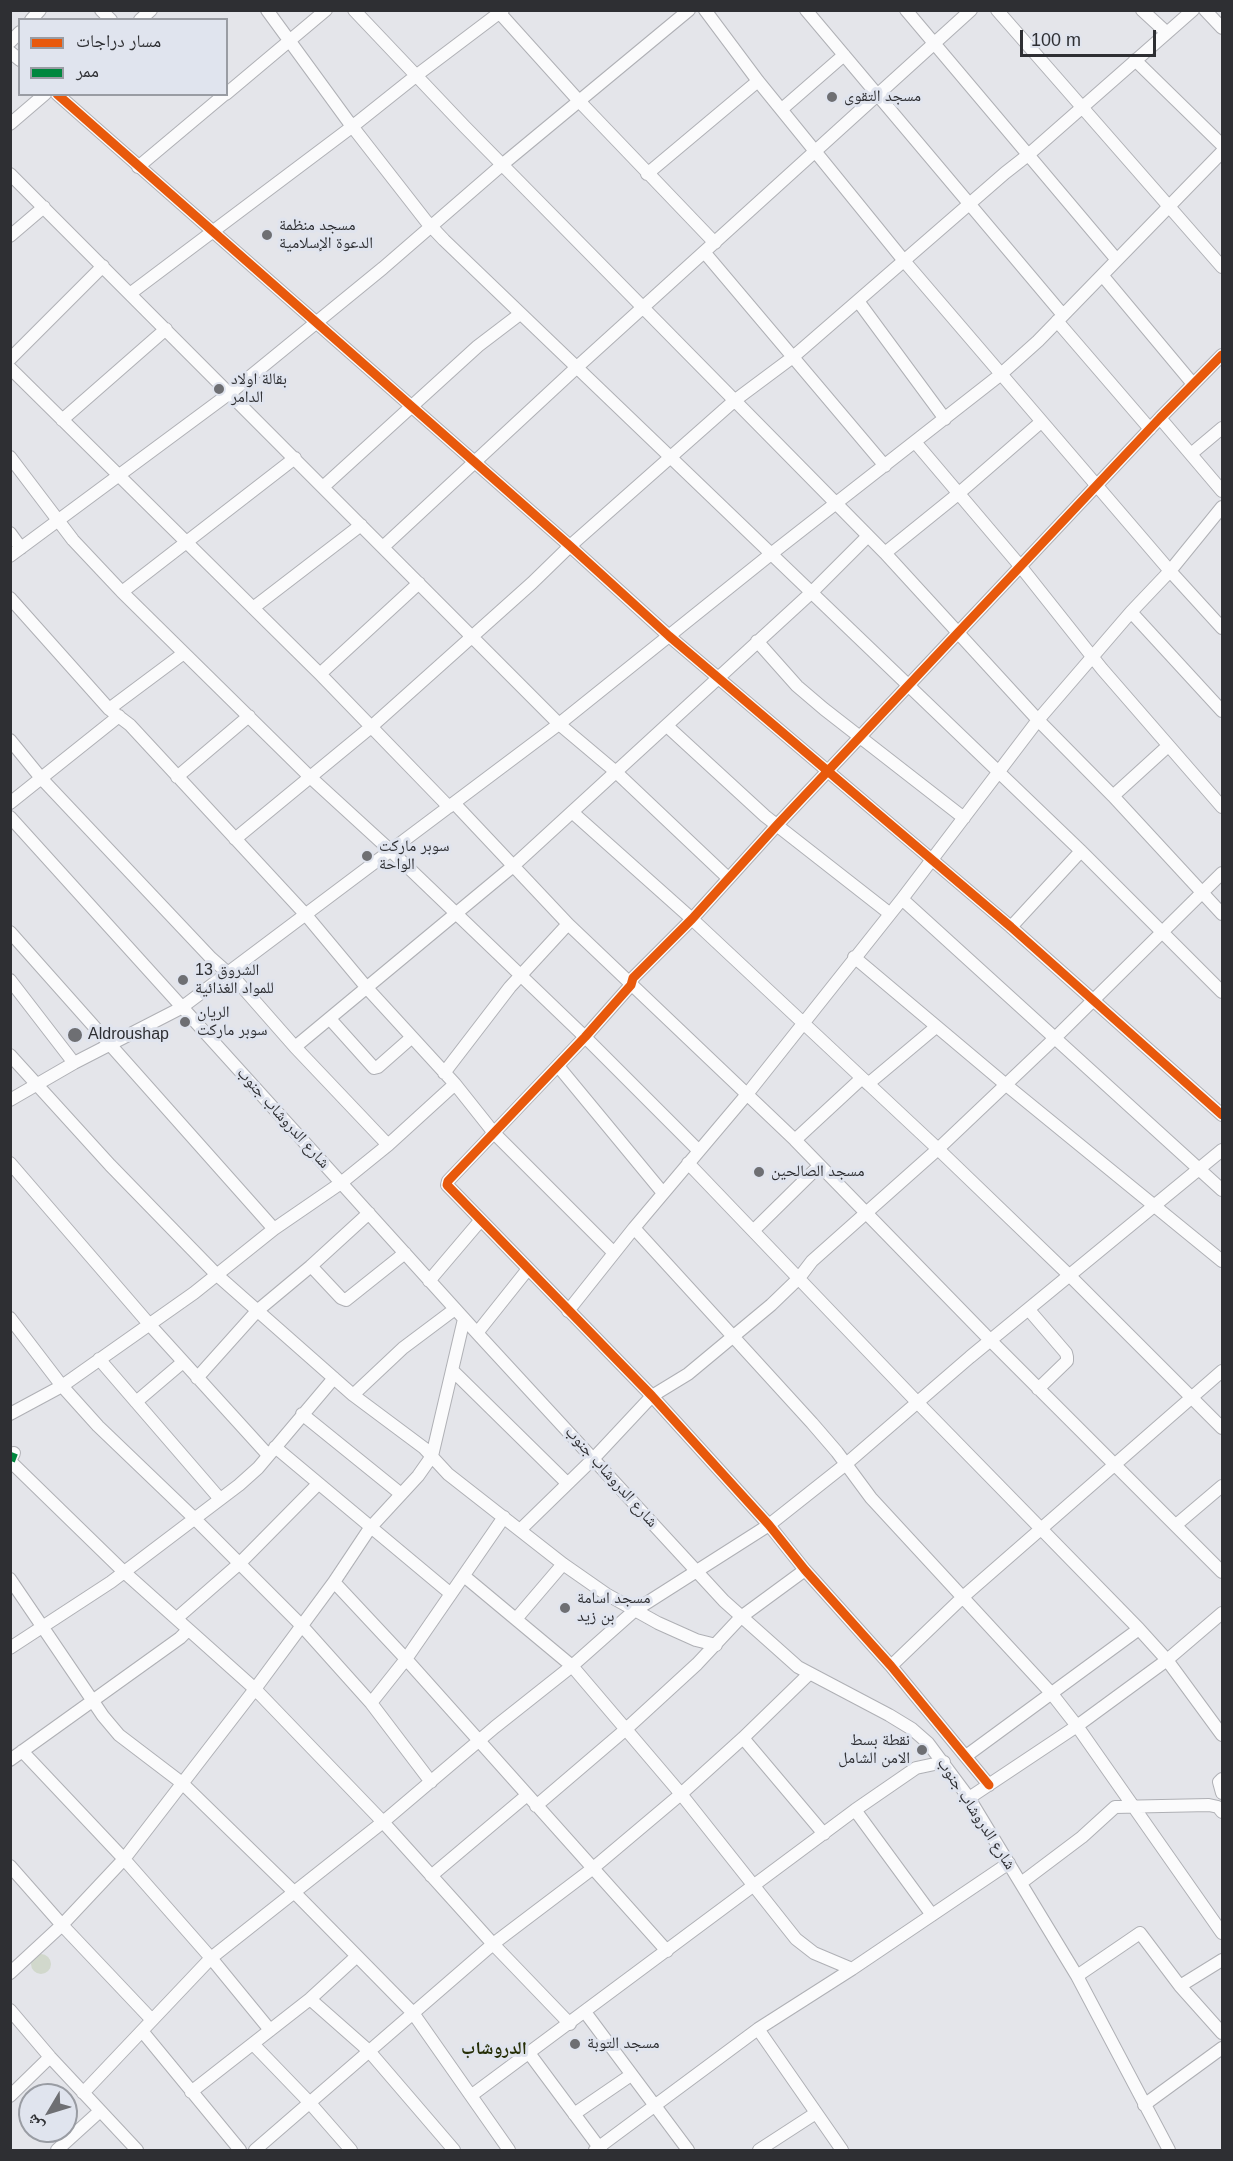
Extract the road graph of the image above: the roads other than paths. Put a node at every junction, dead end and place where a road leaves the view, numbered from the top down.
1 (267, 10) edge
2 (326, 10) edge
3 (354, 10) edge
4 (689, 10) edge
5 (705, 10) edge
6 (806, 10) edge
7 (906, 10) edge
8 (971, 10) edge
9 (997, 10) edge
10 (1142, 10) edge
11 (1193, 10) edge
12 (1205, 10) edge
13 (500, 11) edge
14 (1222, 28) edge
15 (1167, 33) junction
16 (290, 41) junction
17 (934, 44) junction
18 (844, 55) junction
19 (1135, 60) junction
20 (417, 75) junction
21 (758, 81) junction
22 (228, 92) edge
23 (877, 95) junction
24 (43, 96) edge
25 (59, 96) edge
26 (224, 96) edge
27 (579, 101) junction
28 (1083, 106) junction
29 (782, 109) junction
30 (10, 124) edge
31 (353, 126) junction
32 (817, 152) junction
33 (1221, 153) edge
34 (1029, 155) junction
35 (503, 164) junction
36 (138, 167) junction
37 (10, 174) edge
38 (647, 174) junction
39 (969, 204) junction
40 (44, 207) junction
41 (1168, 207) junction
42 (431, 227) junction
43 (212, 232) junction
44 (10, 236) edge
45 (715, 243) junction
46 (705, 253) junction
47 (1117, 260) junction
48 (905, 262) junction
49 (103, 266) junction
50 (1222, 267) edge
51 (1102, 275) junction
52 (131, 293) junction
53 (858, 301) junction
54 (644, 308) junction
55 (520, 314) junction
56 (1060, 318) junction
57 (316, 323) junction
58 (166, 329) junction
59 (1222, 355) edge
60 (793, 357) junction
61 (10, 359) edge
62 (10, 368) edge
63 (576, 368) junction
64 (1000, 375) junction
65 (1193, 384) junction
66 (230, 393) junction
67 (734, 400) junction
68 (411, 408) junction
69 (1160, 418) junction
70 (945, 419) junction
71 (62, 420) junction
72 (1041, 422) junction
73 (1222, 428) edge
74 (1150, 429) junction
75 (915, 442) junction
76 (1191, 454) junction
77 (10, 457) edge
78 (670, 457) junction
79 (295, 459) junction
80 (475, 462) junction
81 (885, 466) junction
82 (22, 474) junction
83 (119, 476) junction
84 (10, 482) edge
85 (1098, 486) junction
86 (323, 487) junction
87 (1222, 491) edge
88 (958, 494) junction
89 (836, 504) junction
90 (1222, 507) edge
91 (58, 522) junction
92 (361, 525) junction
93 (10, 532) edge
94 (868, 536) junction
95 (187, 541) junction
96 (570, 546) junction
97 (383, 547) junction
98 (16, 552) edge
99 (885, 553) junction
100 (771, 554) junction
101 (1021, 567) junction
102 (1170, 571) junction
103 (419, 583) junction
104 (122, 591) junction
105 (812, 592) junction
106 (10, 598) edge
107 (253, 608) junction
108 (1131, 612) junction
109 (1222, 628) edge
110 (958, 633) junction
111 (472, 636) junction
112 (669, 636) junction
113 (757, 641) junction
114 (184, 652) junction
115 (1093, 656) junction
116 (320, 674) junction
117 (718, 677) junction
118 (908, 687) junction
119 (1222, 711) edge
120 (114, 713) junction
121 (249, 716) junction
122 (1038, 720) junction
123 (559, 724) junction
124 (667, 726) junction
125 (371, 727) junction
126 (860, 738) junction
127 (10, 741) edge
128 (1167, 746) junction
129 (828, 771) junction
130 (616, 772) junction
131 (998, 773) junction
132 (309, 776) junction
133 (177, 777) junction
134 (41, 778) junction
135 (1113, 796) junction
136 (10, 803) edge
137 (452, 805) junction
138 (1222, 807) edge
139 (572, 812) junction
140 (10, 817) edge
141 (964, 818) junction
142 (777, 825) junction
143 (235, 839) junction
144 (391, 851) junction
145 (1081, 851) junction
146 (932, 860) junction
147 (512, 867) junction
148 (1222, 873) edge
149 (728, 878) junction
150 (1202, 892) junction
151 (902, 898) junction
152 (889, 913) junction
153 (456, 914) junction
154 (1222, 914) edge
155 (306, 915) junction
156 (692, 919) junction
157 (568, 924) junction
158 (1011, 927) junction
159 (1162, 931) junction
160 (10, 932) edge
161 (854, 957) junction
162 (228, 972) junction
163 (520, 976) junction
164 (10, 981) edge
165 (631, 985) junction
166 (367, 988) junction
167 (1222, 992) edge
168 (1094, 1001) junction
169 (181, 1008) junction
170 (330, 1019) junction
171 (803, 1024) junction
172 (936, 1027) junction
173 (585, 1037) junction
174 (411, 1038) junction
175 (1055, 1038) junction
176 (108, 1045) junction
177 (295, 1047) junction
178 (10, 1055) edge
179 (74, 1063) junction
180 (558, 1066) junction
181 (444, 1073) junction
182 (865, 1081) junction
183 (455, 1084) junction
184 (1005, 1084) junction
185 (36, 1085) junction
186 (748, 1093) junction
187 (10, 1100) edge
188 (1222, 1115) edge
189 (494, 1133) junction
190 (795, 1140) junction
191 (388, 1144) junction
192 (938, 1149) junction
193 (1222, 1150) edge
194 (699, 1151) junction
195 (10, 1163) edge
196 (688, 1163) junction
197 (819, 1166) junction
198 (1199, 1170) junction
199 (341, 1183) junction
200 (1222, 1190) edge
201 (663, 1193) junction
202 (1155, 1205) junction
203 (369, 1213) junction
204 (866, 1214) junction
205 (480, 1221) junction
206 (634, 1228) junction
207 (274, 1229) junction
208 (754, 1230) junction
209 (405, 1253) junction
210 (614, 1253) junction
211 (1222, 1261) edge
212 (312, 1266) junction
213 (528, 1269) junction
214 (217, 1275) junction
215 (1070, 1276) junction
216 (799, 1278) junction
217 (429, 1281) junction
218 (455, 1309) junction
219 (1029, 1310) junction
220 (257, 1311) junction
221 (568, 1311) junction
222 (10, 1318) edge
223 (464, 1319) junction
224 (149, 1324) junction
225 (477, 1333) junction
226 (733, 1338) junction
227 (991, 1341) junction
228 (99, 1359) junction
229 (183, 1362) junction
230 (452, 1370) junction
231 (1222, 1371) edge
232 (197, 1378) junction
233 (334, 1378) junction
234 (62, 1386) junction
235 (1038, 1389) junction
236 (353, 1395) junction
237 (652, 1396) junction
238 (1193, 1398) junction
239 (136, 1402) junction
240 (917, 1402) junction
241 (10, 1414) edge
242 (302, 1414) junction
243 (1222, 1428) edge
244 (272, 1451) junction
245 (14, 1453) dead end
246 (432, 1456) junction
247 (594, 1458) junction
248 (846, 1464) junction
249 (1116, 1464) junction
250 (567, 1483) junction
251 (318, 1484) junction
252 (1222, 1486) edge
253 (401, 1494) junction
254 (220, 1499) junction
255 (194, 1518) junction
256 (504, 1518) junction
257 (769, 1525) junction
258 (1176, 1525) junction
259 (370, 1528) junction
260 (1041, 1528) junction
261 (520, 1530) junction
262 (240, 1563) junction
263 (563, 1564) junction
264 (805, 1570) junction
265 (123, 1571) junction
266 (696, 1571) junction
267 (1222, 1572) edge
268 (464, 1576) junction
269 (10, 1579) edge
270 (334, 1582) junction
271 (452, 1594) junction
272 (964, 1596) junction
273 (634, 1611) junction
274 (1222, 1613) edge
275 (741, 1617) junction
276 (177, 1618) junction
277 (516, 1619) junction
278 (42, 1626) junction
279 (302, 1626) junction
280 (1139, 1629) junction
281 (188, 1630) junction
282 (716, 1645) junction
283 (10, 1648) edge
284 (406, 1659) junction
285 (1167, 1660) junction
286 (572, 1666) junction
287 (891, 1666) junction
288 (809, 1674) junction
289 (255, 1689) junction
290 (1052, 1694) junction
291 (94, 1701) junction
292 (371, 1703) junction
293 (1077, 1726) junction
294 (625, 1730) junction
295 (1222, 1735) edge
296 (743, 1738) junction
297 (478, 1741) junction
298 (22, 1751) junction
299 (966, 1756) junction
300 (10, 1760) edge
301 (944, 1762) junction
302 (1222, 1779) edge
303 (431, 1782) junction
304 (182, 1783) junction
305 (989, 1785) junction
306 (1222, 1793) edge
307 (681, 1794) junction
308 (526, 1796) junction
309 (969, 1798) junction
310 (536, 1806) junction
311 (1134, 1806) junction
312 (855, 1810) junction
313 (1222, 1812) edge
314 (383, 1822) junction
315 (824, 1834) junction
316 (124, 1859) junction
317 (1009, 1863) junction
318 (10, 1866) edge
319 (592, 1869) junction
320 (431, 1876) junction
321 (1021, 1883) junction
322 (755, 1887) junction
323 (293, 1891) junction
324 (932, 1915) junction
325 (63, 1925) junction
326 (1222, 1933) edge
327 (493, 1944) junction
328 (667, 1951) junction
329 (357, 1956) junction
330 (211, 1958) junction
331 (1222, 1960) edge
332 (852, 1969) junction
333 (10, 1973) edge
334 (1077, 1976) junction
335 (1180, 1986) junction
336 (310, 1999) junction
337 (10, 2010) edge
338 (585, 2012) junction
339 (412, 2013) junction
340 (152, 2020) junction
341 (570, 2024) junction
342 (758, 2029) junction
343 (270, 2030) junction
344 (142, 2031) junction
345 (1222, 2033) edge
346 (253, 2044) junction
347 (1222, 2048) edge
348 (369, 2051) junction
349 (529, 2054) junction
350 (50, 2057) junction
351 (631, 2075) junction
352 (83, 2092) junction
353 (191, 2092) junction
354 (472, 2095) junction
355 (10, 2096) edge
356 (309, 2102) junction
357 (1144, 2105) junction
358 (654, 2106) junction
359 (100, 2111) junction
360 (816, 2113) junction
361 (574, 2114) junction
362 (767, 2148) edge
363 (598, 2150) edge
364 (57, 2151) edge
365 (137, 2151) edge
366 (240, 2151) edge
367 (255, 2151) edge
368 (351, 2151) edge
369 (454, 2151) edge
370 (509, 2151) edge
371 (688, 2151) edge
372 (842, 2151) edge
373 (1169, 2151) edge

1 - 16 street
2 - 16 street
3 - 20 street
4 - 27 street
5 - 21 street
6 - 18 street
7 - 17 street
8 - 17 street
9 - 28 street
10 - 15 street
11 - 15 street
12 - 14 street
13 - 20 street
13 - 27 street
15 - 19 street
16 - 22 street
16 - 31 street
17 - 23 street
17 - 34 street
18 - 23 street
18 - 29 street
19 - 28 street
19 - 33 street
20 - 31 street
20 - 35 street
21 - 29 street
21 - 38 street
23 - 32 street
23 - 39 street
24 - 30 street
25 - 36 street
26 - 36 street
27 - 35 street
27 - 38 street
28 - 34 street
28 - 41 street
29 - 32 street
31 - 42 street
31 - 43 street
32 - 45 street
32 - 48 street
33 - 41 street
34 - 39 street
34 - 47 street
35 - 42 street
35 - 54 street
36 - 43 street
37 - 40 street
38 - 45 street
39 - 48 street
39 - 56 street
40 - 44 street
40 - 49 street
41 - 47 street
41 - 50 street
42 - 55 street
42 - 57 street
43 - 52 street
43 - 57 street
45 - 46 street
46 - 54 street
46 - 60 street
47 - 51 street
48 - 53 street
48 - 64 street
49 - 52 street
49 - 61 street
51 - 56 street
51 - 65 street
52 - 58 street
53 - 60 street
53 - 70 street
54 - 63 street
54 - 67 street
55 - 63 street
55 - 68 street
56 - 64 street
56 - 74 street
57 - 66 street
57 - 68 street
58 - 66 street
58 - 71 street
59 - 65 street
60 - 67 street
60 - 81 street
62 - 71 street
63 - 78 street
63 - 80 street
64 - 70 street
64 - 72 street
65 - 69 street
66 - 79 street
66 - 83 street
67 - 78 street
67 - 89 street
68 - 80 street
68 - 86 street
69 - 74 street
69 - 76 street
70 - 75 street
71 - 83 street
72 - 85 street
72 - 88 street
73 - 76 street
74 - 85 street
75 - 81 street
75 - 88 street
76 - 87 street
77 - 82 street
78 - 96 street
78 - 100 street
79 - 86 street
79 - 95 street
80 - 96 street
80 - 97 street
81 - 89 street
82 - 84 street
82 - 91 street
83 - 91 street
83 - 95 street
85 - 101 street
85 - 102 street
86 - 92 street
88 - 99 street
88 - 101 street
89 - 94 street
89 - 100 street
90 - 102 street
91 - 98 street
91 - 104 street
92 - 97 street
92 - 107 street
93 - 98 street
94 - 99 street
94 - 105 street
95 - 104 street
95 - 107 street
96 - 111 street
96 - 112 street
97 - 103 street
99 - 110 street
100 - 105 street
100 - 112 street
101 - 110 street
101 - 115 street
102 - 108 street
102 - 109 street
103 - 111 street
103 - 116 street
104 - 114 street
105 - 113 street
105 - 118 street
106 - 120 street
107 - 116 street
108 - 115 street
108 - 119 street
110 - 118 street
110 - 122 street
111 - 123 street
111 - 125 street
112 - 117 street
112 - 123 street
113 - 117 street
113 - 126 street
114 - 120 street
114 - 121 street
115 - 122 street
115 - 128 street
116 - 125 street
117 - 124 street
117 - 129 street
118 - 126 street
118 - 131 street
120 - 133 street
120 - 134 street
121 - 132 street
121 - 133 street
122 - 131 street
122 - 135 street
123 - 130 street
123 - 137 street
124 - 130 street
124 - 142 street
125 - 132 street
125 - 137 street
126 - 129 street
126 - 141 street
127 - 134 street
128 - 135 street
128 - 138 street
129 - 142 street
129 - 146 street
130 - 139 street
130 - 149 street
131 - 141 street
131 - 145 street
132 - 143 street
132 - 144 street
133 - 143 street
134 - 136 street
134 - 162 street
135 - 150 street
137 - 144 street
137 - 147 street
139 - 147 street
139 - 156 street
140 - 169 street, شارع الدروشاب جنوب
141 - 146 street
142 - 149 street
142 - 152 street
143 - 155 street
144 - 153 street
144 - 155 street
145 - 158 street
145 - 159 street
146 - 151 street
146 - 158 street
147 - 153 street
147 - 157 street
148 - 150 street
149 - 156 street
150 - 154 street
150 - 159 street
151 - 152 street
151 - 175 street
152 - 161 street
153 - 163 street
153 - 166 street
155 - 162 street
155 - 166 street
156 - 165 street
156 - 171 street
157 - 163 street
157 - 165 street
158 - 168 street
159 - 167 street
159 - 168 street
160 - 176 street
161 - 171 street
161 - 172 street
162 - 169 street
162 - 177 street
163 - 173 street
163 - 181 street
164 - 179 street
165 - 173 street
165 - 186 street
166 - 170 street
166 - 174 street
168 - 175 street
168 - 188 street
169 - 176 street
169 - 199 street, شارع الدروشاب جنوب
170 - 174 street
170 - 177 street
171 - 182 street
171 - 186 street
172 - 182 street
172 - 184 street
173 - 180 street
173 - 194 street
174 - 181 street
175 - 184 street
175 - 198 street
176 - 179 street
176 - 207 street
177 - 191 street
178 - 185 street
179 - 185 street
180 - 189 street
180 - 201 street
181 - 183 street
182 - 190 street
182 - 192 street
183 - 189 street
183 - 191 street
184 - 192 street
184 - 202 street
185 - 187 street
185 - 214 street
186 - 190 street
186 - 194 street
189 - 205 street
189 - 210 street
190 - 197 street
191 - 199 street
192 - 204 street
192 - 215 street
193 - 198 street
194 - 196 street
195 - 224 street
196 - 201 street
196 - 208 street
197 - 204 street
197 - 208 street
198 - 200 street
198 - 202 street
199 - 203 street, شارع الدروشاب جنوب
199 - 207 street
201 - 206 street
202 - 211 street
202 - 215 street
203 - 209 street, شارع الدروشاب جنوب
203 - 212 street
204 - 216 street
204 - 227 street
205 - 213 street
205 - 217 street
206 - 210 street
206 - 226 street
207 - 214 street
208 - 216 street
209 - 212 street
209 - 217 street, شارع الدروشاب جنوب
210 - 221 street
212 - 220 street
213 - 221 street
213 - 225 street
214 - 220 street
214 - 224 street
215 - 219 street
215 - 238 street
216 - 226 street
216 - 240 street
217 - 218 street, شارع الدروشاب جنوب
218 - 223 street, شارع الدروشاب جنوب
218 - 236 street
219 - 227 street
219 - 235 street
220 - 232 street
220 - 233 street
221 - 237 street
222 - 234 street
223 - 225 street, شارع الدروشاب جنوب
223 - 230 street
224 - 228 street
224 - 229 street
225 - 247 street, شارع الدروشاب جنوب
226 - 237 street
226 - 248 street
227 - 235 street
227 - 240 street
228 - 234 street
228 - 239 street
229 - 232 street
229 - 239 street
230 - 246 street
230 - 250 street
231 - 238 street
232 - 244 street
233 - 236 street
233 - 242 street
234 - 241 street
234 - 255 street
235 - 249 street
236 - 246 street
237 - 247 street
237 - 257 street
238 - 243 street
238 - 249 street
239 - 254 street
240 - 248 street
240 - 260 street
242 - 244 street
242 - 253 street
244 - 251 street
244 - 254 street
245 - 265 street
246 - 253 street
246 - 256 street
247 - 250 street
247 - 266 street, شارع الدروشاب جنوب
248 - 257 street
248 - 272 street
249 - 258 street
249 - 260 street
250 - 261 street
251 - 259 street
251 - 262 street
252 - 258 street
253 - 259 street
254 - 255 street
255 - 262 street
255 - 265 street
256 - 261 street
256 - 268 street
257 - 264 street
257 - 266 street
258 - 267 street
259 - 270 street
259 - 271 street
260 - 272 street
260 - 280 street
261 - 263 street
262 - 276 street
262 - 279 street
263 - 273 street
263 - 277 street
264 - 275 street
264 - 287 street
265 - 276 street
265 - 278 street
266 - 273 street
266 - 275 street, شارع الدروشاب جنوب
268 - 271 street
268 - 277 street
269 - 278 street
270 - 279 street
270 - 284 street
271 - 284 street
272 - 287 street
272 - 290 street
273 - 282 street
273 - 286 street
274 - 285 street
275 - 282 street
275 - 288 street, شارع الدروشاب جنوب
276 - 281 street
277 - 286 street
278 - 283 street
278 - 291 street
279 - 289 street
279 - 292 street
280 - 285 street
280 - 290 street
281 - 289 street
281 - 291 street
282 - 294 street
284 - 292 street
284 - 297 street
285 - 293 street
285 - 295 street
286 - 294 street
286 - 297 street
287 - 299 street
288 - 296 street
288 - 301 street, شارع الدروشاب جنوب
289 - 304 street
289 - 314 street
290 - 293 street
290 - 299 street
291 - 298 street
291 - 304 street
292 - 303 street
293 - 305 street
293 - 311 street
294 - 307 street
294 - 310 street
296 - 307 street
296 - 315 street
297 - 303 street
297 - 308 street
298 - 300 street
298 - 316 street
299 - 305 street
301 - 309 street, شارع الدروشاب جنوب
301 - 312 street
302 - 306 street
303 - 314 street
304 - 316 street
304 - 323 street
305 - 309 street
307 - 319 street
307 - 322 street
308 - 310 street
308 - 320 street
309 - 317 street, شارع الدروشاب جنوب
310 - 319 street
311 - 313 street
311 - 321 street
311 - 326 street
312 - 315 street
312 - 324 street
314 - 320 street
314 - 323 street
315 - 322 street
316 - 325 street
316 - 330 street
317 - 321 street, شارع الدروشاب جنوب
317 - 324 street
318 - 325 street
319 - 327 street
319 - 328 street
320 - 327 street
321 - 334 street, شارع الدروشاب جنوب
322 - 328 street
322 - 332 street
323 - 329 street
323 - 330 street
324 - 332 street
325 - 333 street
325 - 340 street
327 - 339 street
327 - 341 street
328 - 338 street
329 - 336 street
329 - 339 street
330 - 340 street
330 - 343 street
331 - 335 street
332 - 342 street
334 - 335 street
334 - 357 street, شارع الدروشاب جنوب
335 - 345 street
336 - 343 street
336 - 348 street
337 - 350 street
338 - 341 street
338 - 351 street
339 - 348 street
339 - 354 street
340 - 344 street
341 - 349 street
342 - 358 street
342 - 360 street
343 - 346 street
344 - 352 street
344 - 353 street
346 - 353 street
346 - 356 street
347 - 357 street
348 - 356 street
348 - 369 street
349 - 354 street
349 - 361 street
350 - 352 street
350 - 355 street
351 - 358 street
351 - 361 street
352 - 359 street
353 - 366 street
354 - 370 street
356 - 367 street
356 - 368 street
357 - 373 street, شارع الدروشاب جنوب
358 - 363 street
358 - 371 street
359 - 364 street
359 - 365 street
360 - 362 street
360 - 372 street
361 - 363 street

